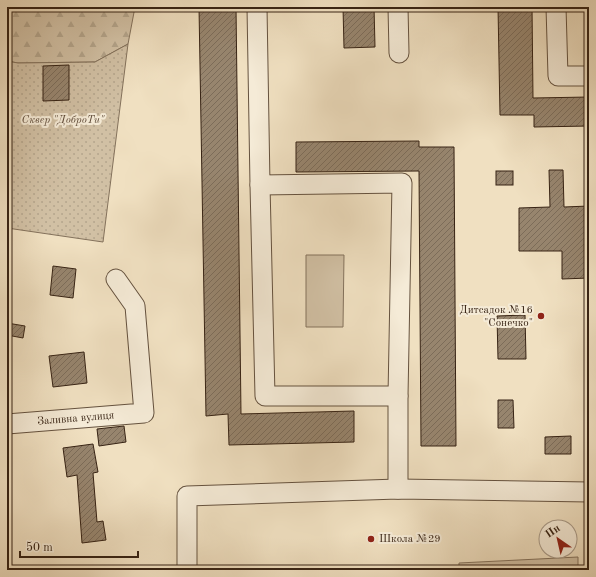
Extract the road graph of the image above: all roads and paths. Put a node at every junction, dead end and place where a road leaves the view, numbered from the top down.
1 (257, 7) edge
2 (398, 7) edge
3 (556, 7) edge
4 (399, 53) dead end
5 (589, 76) edge
6 (260, 185) junction
7 (116, 279) dead end
8 (398, 396) junction
9 (7, 424) edge
10 (398, 489) junction
11 (589, 492) edge
12 (187, 570) edge

1 - 6 street
2 - 4 street
3 - 5 street
6 - 8 street
6 - 8 street
7 - 9 street, Заливна вулиця
8 - 10 street
10 - 11 street
10 - 12 street

